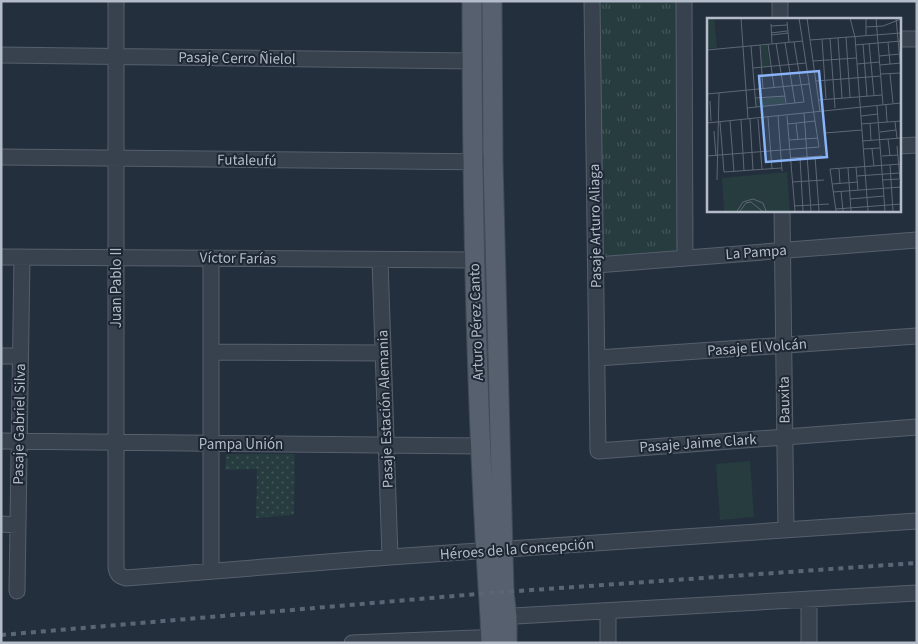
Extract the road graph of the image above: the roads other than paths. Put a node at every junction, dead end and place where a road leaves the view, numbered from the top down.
1 (116, 1) edge
2 (472, 1) edge
3 (492, 1) edge
4 (592, 1) edge
5 (684, 1) edge
6 (780, 1) edge
7 (780, 18) edge
8 (900, 39) edge
9 (917, 39) edge
10 (1, 55) edge
11 (116, 57) junction
12 (472, 61) junction
13 (917, 144) edge
14 (900, 146) edge
15 (1, 158) edge
16 (116, 159) junction
17 (493, 162) junction
18 (472, 163) junction
19 (782, 211) edge
20 (917, 240) edge
21 (782, 250) junction
22 (1, 257) edge
23 (22, 257) junction
24 (116, 257) junction
25 (211, 258) junction
26 (685, 258) junction
27 (380, 260) junction
28 (474, 260) junction
29 (596, 265) junction
30 (917, 336) edge
31 (784, 345) junction
32 (212, 352) junction
33 (383, 353) junction
34 (1, 356) edge
35 (20, 356) junction
36 (597, 358) junction
37 (917, 427) edge
38 (785, 436) junction
39 (1, 441) edge
40 (19, 441) junction
41 (116, 443) junction
42 (211, 444) junction
43 (386, 445) junction
44 (480, 446) junction
45 (598, 451) joint
46 (917, 521) edge
47 (1, 524) edge
48 (18, 524) junction
49 (786, 530) junction
50 (494, 551) junction
51 (390, 558) junction
52 (212, 571) junction
53 (118, 574) joint
54 (17, 591) dead end
55 (917, 593) edge
56 (809, 599) junction
57 (608, 612) junction
58 (499, 617) junction
59 (499, 640) edge
60 (352, 643) edge
61 (608, 643) edge
62 (809, 643) edge

1 - 11 street, Juan Pablo II
2 - 12 main road, Arturo Pérez Canto
3 - 17 main road, Arturo Pérez Canto
4 - 29 street, Pasaje Arturo Aliaga
5 - 26 street
6 - 7 street
8 - 9 street
10 - 11 street, Pasaje Cerro Ñielol
11 - 12 street, Pasaje Cerro Ñielol
11 - 16 street, Juan Pablo II
12 - 18 main road, Arturo Pérez Canto
13 - 14 street
15 - 16 street, Futaleufú
16 - 18 street, Futaleufú
16 - 24 street, Juan Pablo II
17 - 18 street, Futaleufú
17 - 50 main road, Arturo Pérez Canto
18 - 28 main road, Arturo Pérez Canto
19 - 21 street, Bauxita
20 - 21 street, La Pampa
21 - 26 street, La Pampa
21 - 31 street, Bauxita
22 - 23 street, Víctor Farías
23 - 24 street, Víctor Farías
23 - 35 street, Pasaje Gabriel Silva
24 - 25 street, Víctor Farías
24 - 41 street, Juan Pablo II
25 - 27 street, Víctor Farías
25 - 32 street
26 - 29 street, La Pampa
27 - 28 street, Víctor Farías
27 - 33 street, Pasaje Estación Alemania
28 - 44 main road, Arturo Pérez Canto
29 - 36 street, Pasaje Arturo Aliaga
30 - 31 street, Pasaje El Volcán
31 - 36 street, Pasaje El Volcán
31 - 38 street, Bauxita
32 - 33 street
32 - 42 street
33 - 43 street, Pasaje Estación Alemania
34 - 35 street
35 - 40 street, Pasaje Gabriel Silva
36 - 45 street, Pasaje Arturo Aliaga
37 - 38 street, Pasaje Jaime Clark
38 - 45 street, Pasaje Jaime Clark
38 - 49 street, Bauxita
39 - 40 street, Pampa Unión
40 - 41 street, Pampa Unión
40 - 48 street, Pasaje Gabriel Silva
41 - 42 street, Pampa Unión
41 - 53 street, Juan Pablo II
42 - 43 street, Pampa Unión
42 - 52 street
43 - 44 street, Pampa Unión
43 - 51 street, Pasaje Estación Alemania
44 - 50 main road, Arturo Pérez Canto
46 - 49 street, Héroes de la Concepción
47 - 48 street
48 - 54 street, Pasaje Gabriel Silva
49 - 50 street, Héroes de la Concepción
50 - 51 street, Héroes de la Concepción
50 - 58 main road, Arturo Pérez Canto
51 - 52 street, Héroes de la Concepción
52 - 53 street, Héroes de la Concepción
55 - 56 street
56 - 57 street
56 - 62 street
57 - 58 street
57 - 61 street
58 - 59 main road, Arturo Pérez Canto
59 - 60 street

